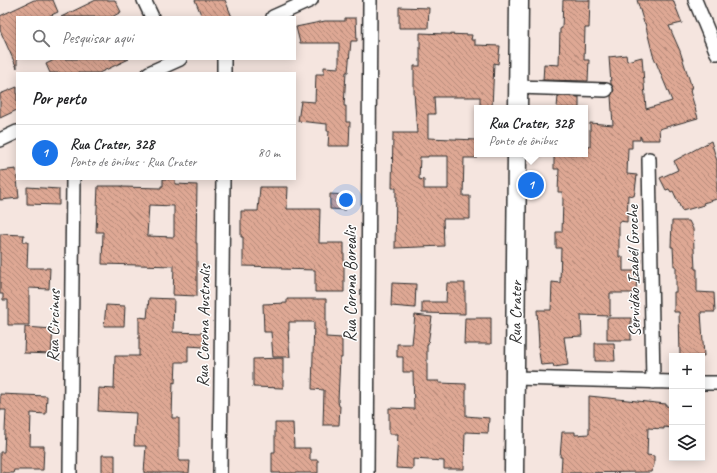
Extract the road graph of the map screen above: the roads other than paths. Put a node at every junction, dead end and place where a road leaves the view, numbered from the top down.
1 (144, 0) edge
2 (311, 0) edge
3 (370, 0) edge
4 (519, 0) edge
5 (695, 0) edge
6 (152, 16) edge
7 (275, 16) edge
8 (717, 53) edge
9 (175, 60) edge
10 (224, 60) edge
11 (150, 72) edge
12 (224, 72) edge
13 (518, 87) junction
14 (606, 90) dead end
15 (518, 105) edge
16 (16, 132) edge
17 (0, 140) edge
18 (517, 157) edge
19 (649, 159) dead end
20 (73, 180) edge
21 (223, 180) edge
22 (515, 378) junction
23 (653, 382) junction
24 (669, 382) edge
25 (705, 383) edge
26 (717, 383) edge
27 (70, 473) edge
28 (220, 473) edge
29 (367, 473) edge
30 (514, 473) edge

1 - 6 street
2 - 7 street
3 - 29 street, Rua Corona Borealis
4 - 13 street
5 - 8 street
9 - 11 street
10 - 12 street
13 - 14 street
13 - 15 street
16 - 17 street
18 - 22 street, Rua Crater
19 - 23 street, Servidão Izabél Groche
20 - 27 street, Rua Circinus
21 - 28 street, Rua Corona Australis
22 - 23 street
22 - 30 street, Rua Crater
23 - 24 street
25 - 26 street

